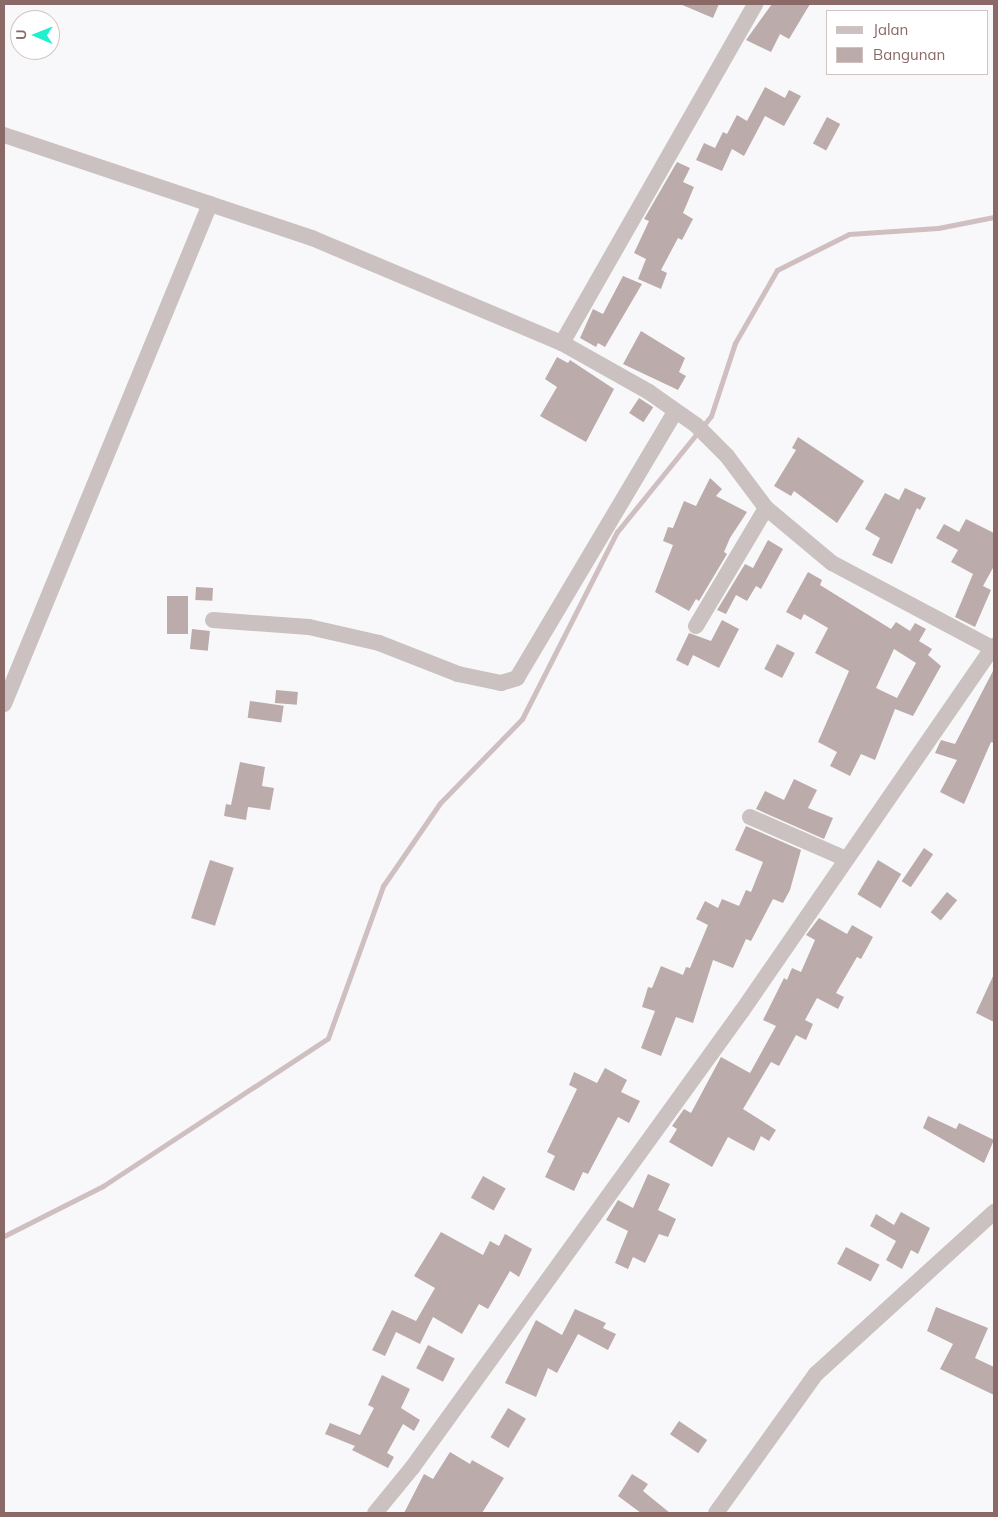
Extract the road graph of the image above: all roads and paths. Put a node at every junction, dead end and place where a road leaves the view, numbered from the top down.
1 (755, 4) edge
2 (4, 135) edge
3 (210, 204) junction
4 (562, 343) junction
5 (675, 412) junction
6 (766, 508) junction
7 (213, 620) dead end
8 (696, 626) dead end
9 (994, 648) edge
10 (8, 684) edge
11 (4, 704) edge
12 (750, 817) dead end
13 (846, 859) junction
14 (994, 1212) edge
15 (375, 1513) edge
16 (716, 1513) edge

1 - 4 street
2 - 3 street
3 - 4 street
3 - 10 street
4 - 5 street
5 - 6 street
5 - 7 street
6 - 8 street
6 - 9 street
9 - 13 street
10 - 11 street
12 - 13 street
13 - 15 street
14 - 16 street

